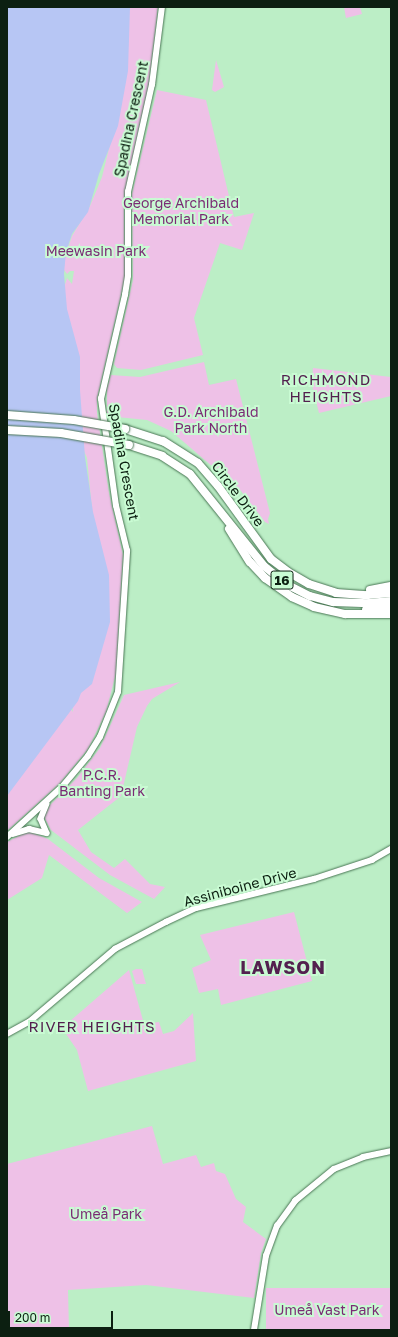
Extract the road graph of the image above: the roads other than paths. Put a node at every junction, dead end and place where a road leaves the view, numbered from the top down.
1 (162, 7) edge
2 (7, 415) edge
3 (7, 430) edge
4 (208, 494) junction
5 (391, 586) edge
6 (391, 593) edge
7 (354, 595) junction
8 (391, 601) edge
9 (314, 607) junction
10 (391, 607) edge
11 (391, 614) edge
12 (52, 796) junction
13 (7, 837) edge
14 (391, 849) edge
15 (7, 1034) edge
16 (391, 1151) edge
17 (254, 1330) edge

1 - 12 street, Spadina Crescent
2 - 7 highway, Circle Drive / 16, bridge
3 - 4 highway, Circle Drive / 16, bridge
4 - 8 highway, Circle Drive / 16
4 - 9 highway
5 - 7 highway
6 - 7 highway, Circle Drive / 16
9 - 10 highway
9 - 11 highway
12 - 13 street, Spadina Crescent
12 - 13 street
14 - 15 street, Assiniboine Drive
16 - 17 street

